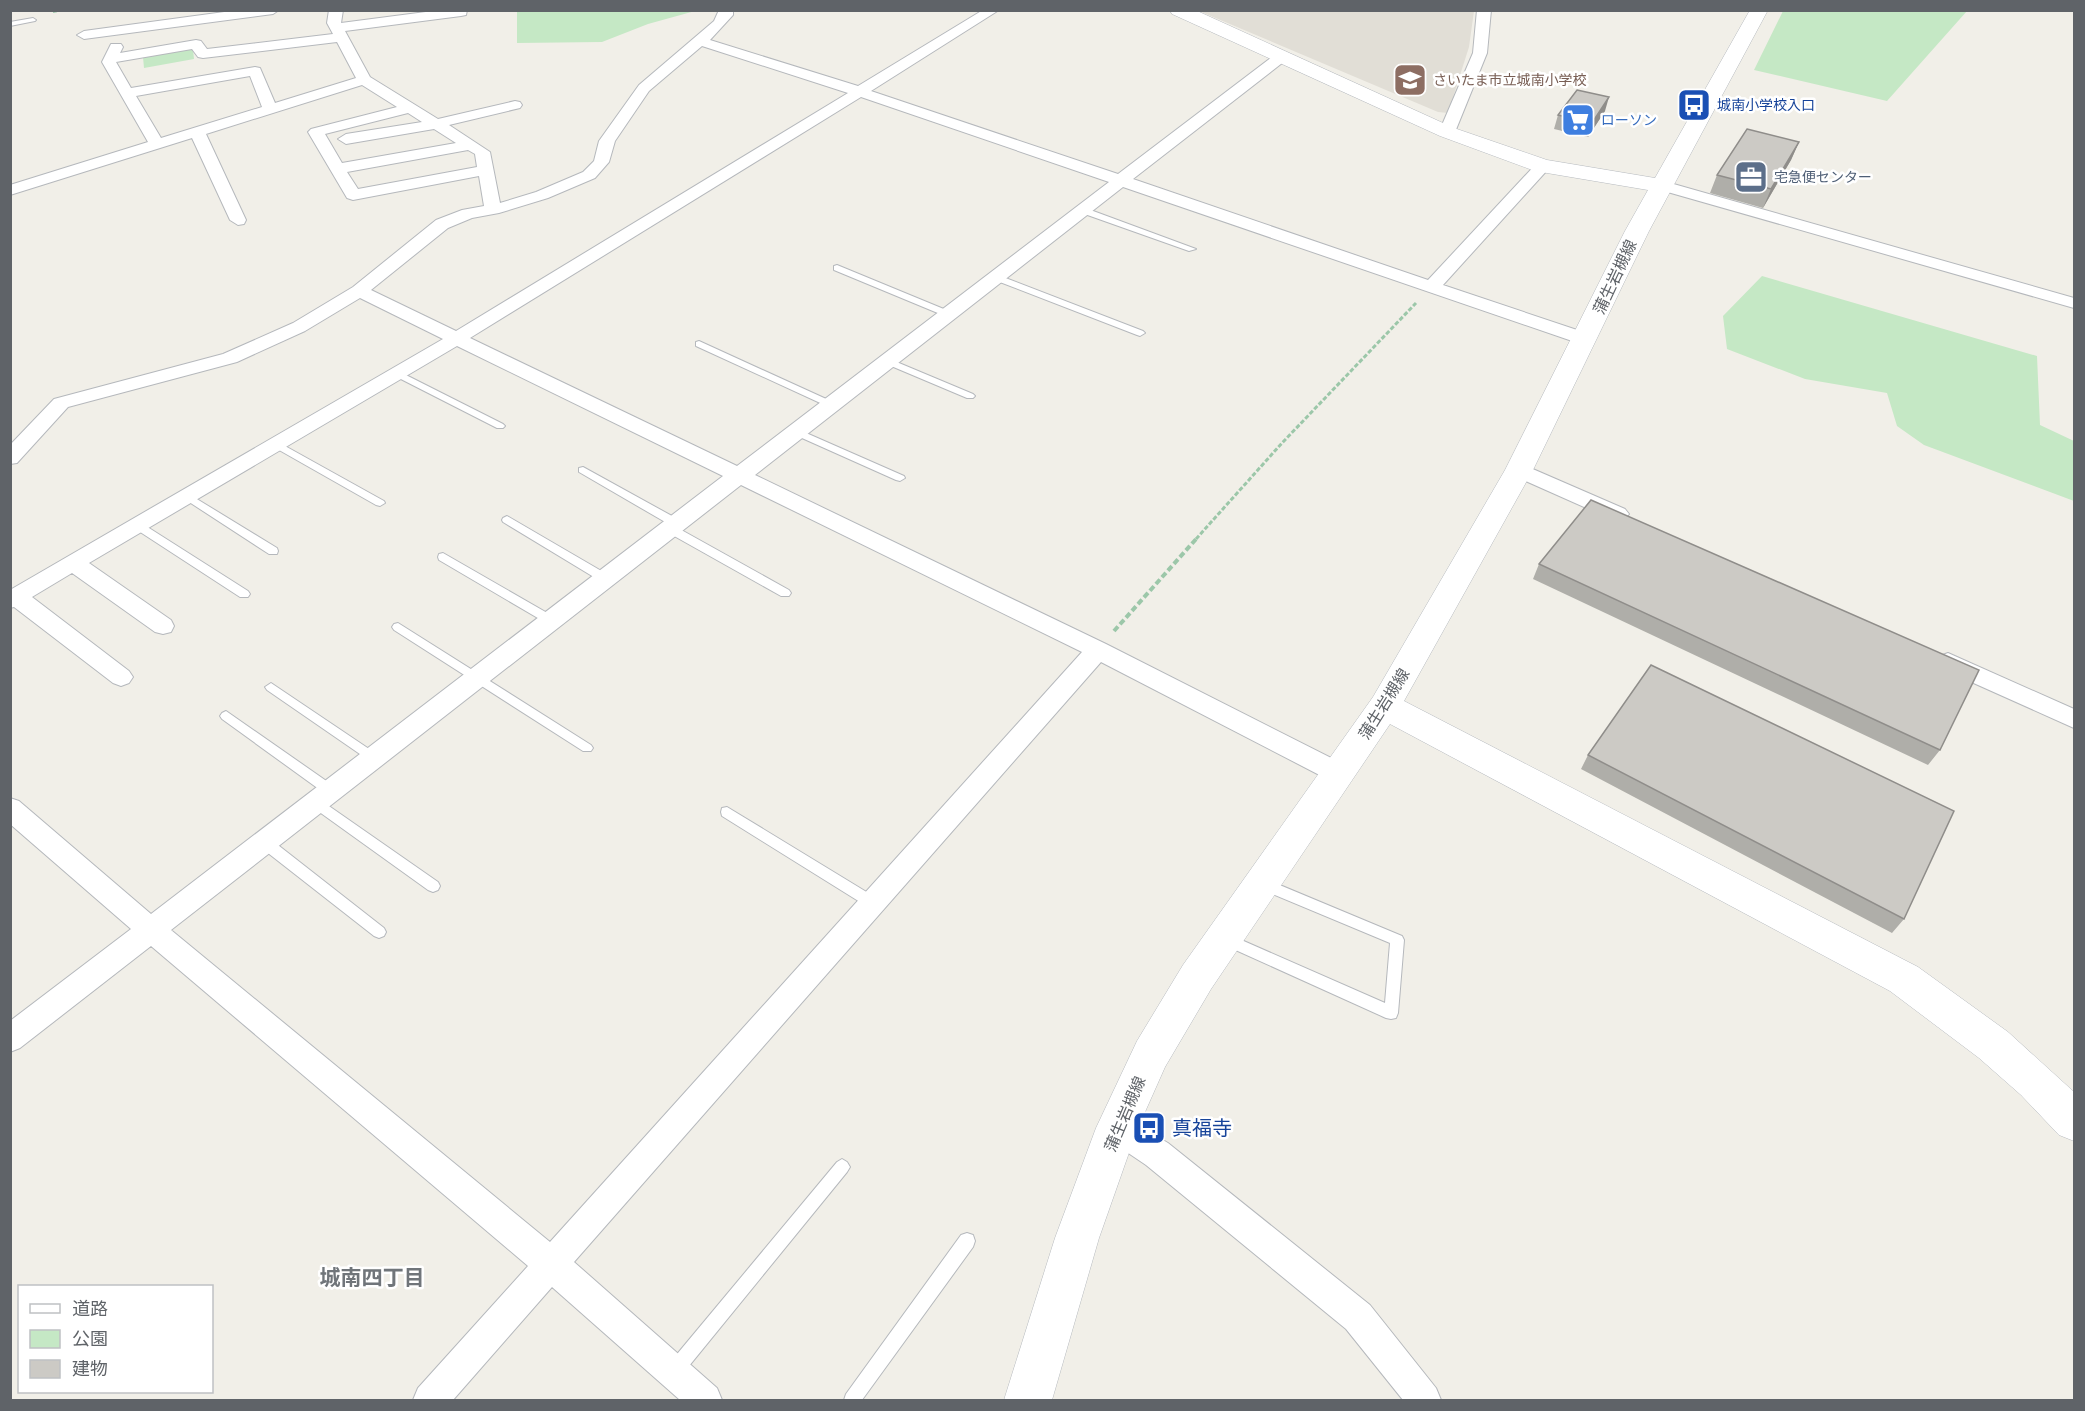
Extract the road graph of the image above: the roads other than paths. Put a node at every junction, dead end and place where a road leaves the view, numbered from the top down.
1 (273, 10) edge
2 (336, 10) edge
3 (726, 10) edge
4 (993, 10) edge
5 (1179, 10) edge
6 (1484, 10) edge
7 (1759, 10) edge
8 (462, 12) dead end
9 (33, 20) dead end
10 (10, 24) edge
11 (125, 30) junction
12 (339, 32) junction
13 (84, 35) dead end
14 (700, 41) junction
15 (1281, 57) junction
16 (111, 59) junction
17 (364, 80) junction
18 (861, 92) junction
19 (127, 93) junction
20 (515, 105) dead end
21 (410, 108) junction
22 (270, 109) junction
23 (436, 124) junction
24 (197, 132) junction
25 (1447, 132) junction
26 (322, 143) junction
27 (157, 144) junction
28 (471, 145) junction
29 (1543, 166) junction
30 (337, 169) junction
31 (486, 170) junction
32 (1119, 181) junction
33 (1663, 186) junction
34 (10, 190) edge
35 (493, 210) junction
36 (1082, 210) junction
37 (237, 220) dead end
38 (1192, 249) dead end
39 (837, 268) dead end
40 (996, 277) junction
41 (1431, 287) junction
42 (359, 291) junction
43 (2074, 303) edge
44 (948, 314) junction
45 (1140, 333) dead end
46 (458, 338) junction
47 (1585, 339) junction
48 (699, 344) dead end
49 (887, 361) junction
50 (396, 373) junction
51 (970, 396) dead end
52 (832, 405) junction
53 (500, 426) dead end
54 (797, 432) junction
55 (276, 444) junction
56 (10, 458) edge
57 (583, 470) dead end
58 (1519, 470) junction
59 (740, 476) junction
60 (900, 478) dead end
61 (187, 496) junction
62 (380, 503) dead end
63 (507, 520) dead end
64 (1639, 524) edge
65 (138, 525) junction
66 (674, 527) junction
67 (273, 551) dead end
68 (443, 557) dead end
69 (73, 563) junction
70 (606, 579) junction
71 (785, 593) dead end
72 (244, 594) dead end
73 (13, 598) edge
74 (552, 621) junction
75 (163, 626) dead end
76 (398, 627) dead end
77 (1098, 650) junction
78 (1933, 656) edge
79 (121, 677) dead end
80 (477, 679) junction
81 (272, 687) dead end
82 (1385, 706) junction
83 (226, 716) dead end
84 (2074, 719) edge
85 (587, 748) dead end
86 (374, 758) junction
87 (1340, 774) junction
88 (324, 797) junction
89 (10, 808) edge
90 (727, 812) dead end
91 (264, 842) junction
92 (1263, 884) junction
93 (433, 886) dead end
94 (873, 903) junction
95 (151, 930) junction
96 (379, 932) dead end
97 (1224, 939) junction
98 (10, 1039) edge
99 (2074, 1121) edge
100 (1117, 1128) junction
101 (842, 1167) dead end
102 (967, 1241) dead end
103 (552, 1265) junction
104 (673, 1372) junction
105 (430, 1401) edge
106 (705, 1401) edge
107 (852, 1401) edge
108 (1028, 1401) edge
109 (1424, 1401) edge

1 - 11 street
2 - 12 street
3 - 14 street
4 - 18 street
5 - 15 main road
6 - 25 street
7 - 33 main road, 蒲生岩槻線
8 - 12 street
9 - 10 lane
11 - 13 street
11 - 16 street
12 - 16 street
12 - 17 street
14 - 18 street
14 - 35 street
15 - 25 main road
15 - 32 street
16 - 19 street
17 - 21 street
17 - 22 street
18 - 32 street
18 - 46 street
19 - 22 street
19 - 27 street
20 - 23 street
21 - 23 street
21 - 26 street
22 - 24 street
23 - 26 street
23 - 28 street
24 - 27 street
24 - 37 street
25 - 29 main road
26 - 30 street
27 - 34 street
28 - 30 street
28 - 31 street
29 - 33 main road
29 - 41 street
30 - 31 street
31 - 35 street
32 - 36 street
32 - 41 street
33 - 43 street
33 - 47 main road, 蒲生岩槻線
35 - 42 street
36 - 38 lane
36 - 40 street
39 - 44 lane
40 - 44 street
40 - 45 lane
41 - 47 street
42 - 46 street
42 - 56 street
44 - 49 street
46 - 50 street
46 - 59 street
47 - 58 main road, 蒲生岩槻線
48 - 52 lane
49 - 51 lane
49 - 52 street
50 - 53 lane
50 - 55 street
52 - 54 street
54 - 59 street
54 - 60 lane
55 - 61 street
55 - 62 lane
57 - 66 lane
58 - 64 street
58 - 82 main road, 蒲生岩槻線
59 - 66 street
59 - 77 street
61 - 65 street
61 - 67 lane
63 - 70 lane
65 - 69 street
65 - 72 lane
66 - 70 street
66 - 71 lane
68 - 74 lane
69 - 73 street
69 - 75 street
70 - 74 street
73 - 79 street
74 - 80 street
76 - 80 lane
77 - 87 street
77 - 94 street
78 - 84 street
80 - 85 lane
80 - 86 street
81 - 86 lane
82 - 87 main road, 蒲生岩槻線
82 - 99 main road
83 - 88 lane
86 - 88 street
87 - 92 main road, 蒲生岩槻線
88 - 91 street
88 - 93 lane
89 - 95 street
90 - 94 lane
91 - 95 street
91 - 96 lane
92 - 97 main road, 蒲生岩槻線
92 - 97 lane
94 - 103 street
95 - 98 street
95 - 103 street
97 - 100 main road, 蒲生岩槻線
100 - 108 main road, 蒲生岩槻線
100 - 109 street
101 - 104 lane
102 - 107 lane
103 - 104 street
103 - 105 street
104 - 106 street

